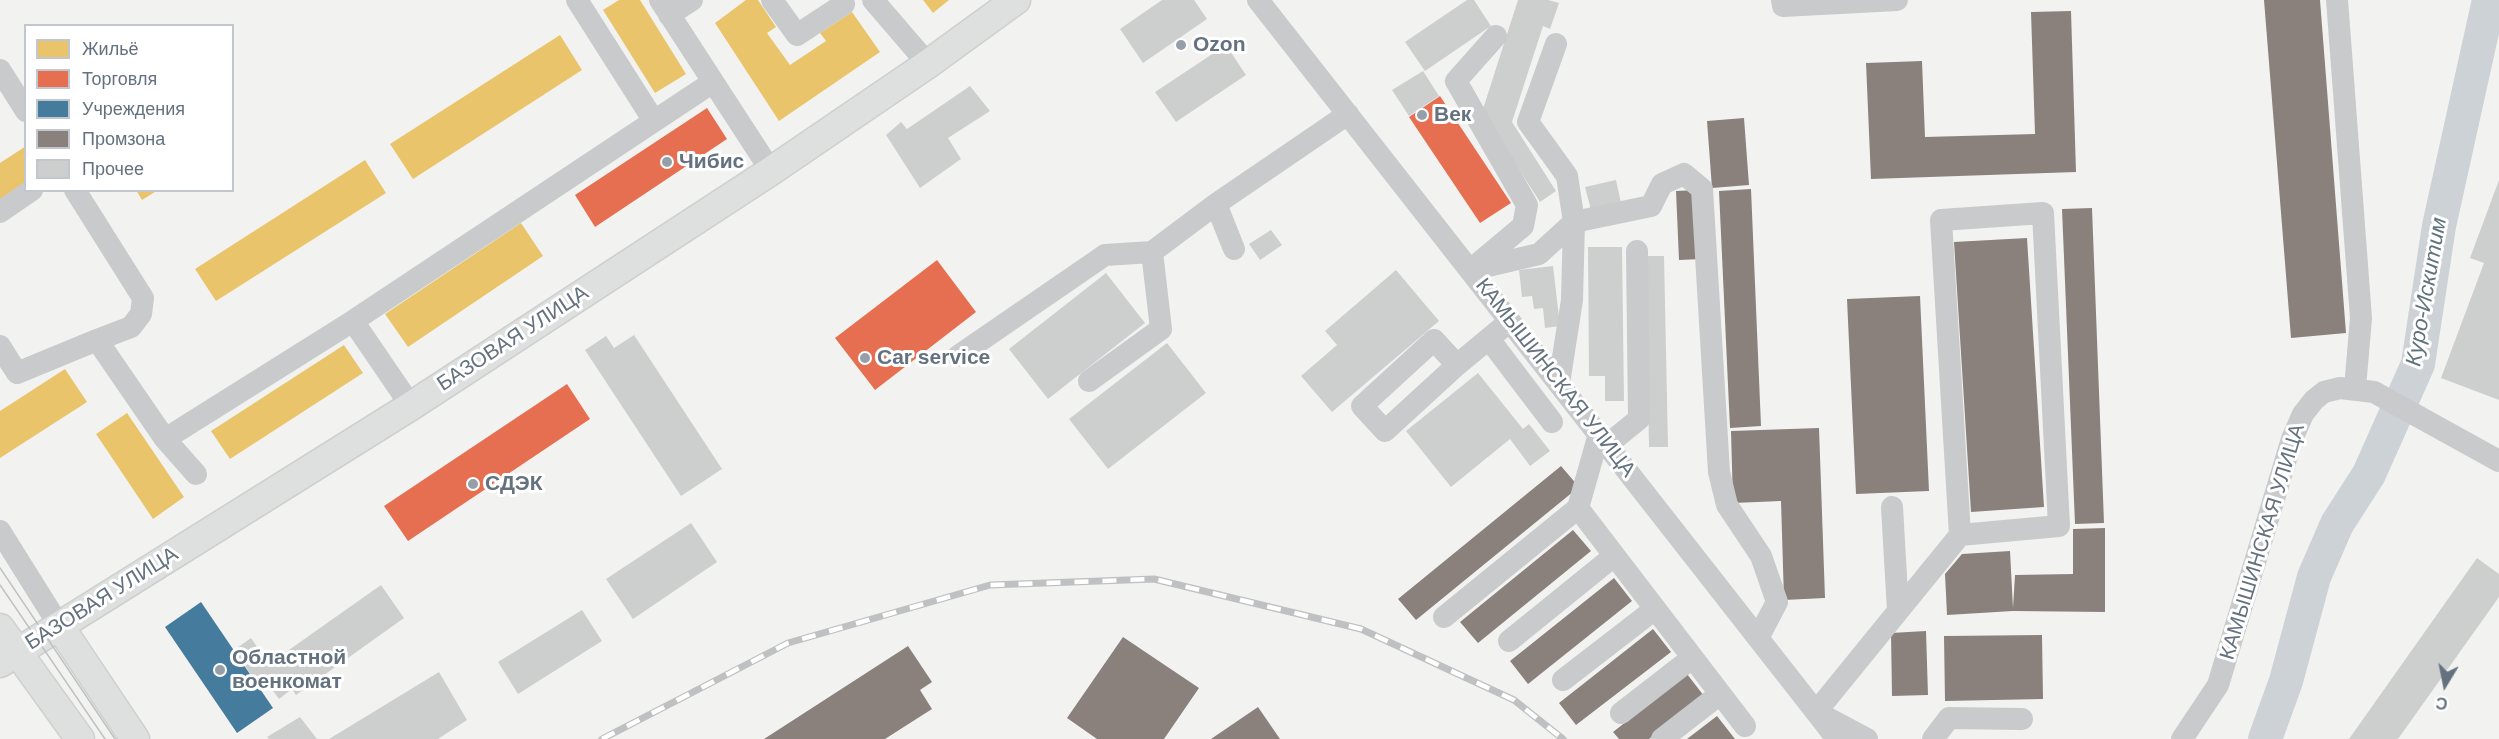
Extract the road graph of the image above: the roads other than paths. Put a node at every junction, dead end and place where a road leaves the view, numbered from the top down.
1 (692, 0) edge
2 (772, 0) edge
3 (873, 0) edge
4 (1016, 0) edge
5 (1258, 0) edge
6 (1782, 0) edge
7 (1897, 0) edge
8 (2337, 0) edge
9 (580, 1) edge
10 (844, 4) dead end
11 (664, 8) edge
12 (1496, 36) dead end
13 (1556, 44) dead end
14 (928, 64) junction
15 (0, 70) edge
16 (713, 82) junction
17 (24, 108) edge
18 (1348, 114) junction
19 (654, 121) junction
20 (771, 171) junction
21 (29, 192) edge
22 (76, 192) edge
23 (1216, 204) junction
24 (0, 212) edge
25 (1574, 222) junction
26 (1234, 249) dead end
27 (1637, 251) dead end
28 (1152, 252) junction
29 (1471, 270) junction
30 (353, 321) junction
31 (1510, 321) junction
32 (1489, 339) junction
33 (97, 340) junction
34 (0, 346) edge
35 (958, 356) dead end
36 (1457, 365) dead end
37 (1089, 381) dead end
38 (1559, 383) junction
39 (2364, 390) junction
40 (411, 406) junction
41 (1552, 422) dead end
42 (165, 438) junction
43 (1603, 439) junction
44 (2499, 460) edge
45 (196, 474) dead end
46 (1892, 507) dead end
47 (1578, 508) junction
48 (0, 531) edge
49 (1960, 535) junction
50 (1614, 556) junction
51 (1655, 609) junction
52 (1898, 611) junction
53 (1444, 617) dead end
54 (60, 627) junction
55 (0, 628) edge
56 (1758, 638) junction
57 (1509, 641) dead end
58 (8, 658) edge
59 (1692, 658) junction
60 (1563, 680) dead end
61 (1719, 694) junction
62 (1816, 712) junction
63 (1621, 713) dead end
64 (2022, 719) dead end
65 (1745, 726) dead end
66 (80, 739) edge
67 (135, 739) edge
68 (1662, 739) edge
69 (1837, 739) edge
70 (1867, 739) edge
71 (1933, 739) edge
72 (2182, 739) edge

1 - 11 street
2 - 10 street
3 - 14 street
4 - 14 main road, БАЗОВАЯ УЛИЦА
5 - 18 street, КАМЫШИНСКАЯ УЛИЦА
6 - 7 street
8 - 39 street
9 - 19 street
11 - 16 street
12 - 29 street
13 - 25 street
14 - 20 main road, БАЗОВАЯ УЛИЦА
15 - 17 street
16 - 19 street
16 - 20 street
18 - 23 street
18 - 29 street, КАМЫШИНСКАЯ УЛИЦА
19 - 30 street
20 - 40 main road, БАЗОВАЯ УЛИЦА
21 - 24 street
22 - 33 street
23 - 26 street
23 - 28 street
25 - 29 street
25 - 38 street
25 - 56 street
27 - 43 street
28 - 35 street
28 - 37 street
29 - 31 street, КАМЫШИНСКАЯ УЛИЦА
30 - 40 street
30 - 42 street
31 - 32 street
31 - 38 street, КАМЫШИНСКАЯ УЛИЦА
32 - 36 street
32 - 41 street
33 - 34 street
33 - 42 street
38 - 43 street, КАМЫШИНСКАЯ УЛИЦА
39 - 44 street
39 - 72 street, КАМЫШИНСКАЯ УЛИЦА
40 - 54 main road, БАЗОВАЯ УЛИЦА
42 - 45 street
43 - 47 street
43 - 56 street, КАМЫШИНСКАЯ УЛИЦА
46 - 52 street
47 - 50 street
47 - 53 street
48 - 54 street
49 - 49 street
49 - 52 street
50 - 51 street
50 - 57 street
51 - 59 street
51 - 60 street
52 - 62 street
54 - 58 main road, БАЗОВАЯ УЛИЦА
54 - 67 main road
55 - 58 main road
56 - 62 street, КАМЫШИНСКАЯ УЛИЦА
58 - 66 main road
59 - 61 street
59 - 63 street
61 - 65 street
61 - 68 street
62 - 69 street
62 - 70 street, КАМЫШИНСКАЯ УЛИЦА
64 - 71 street

